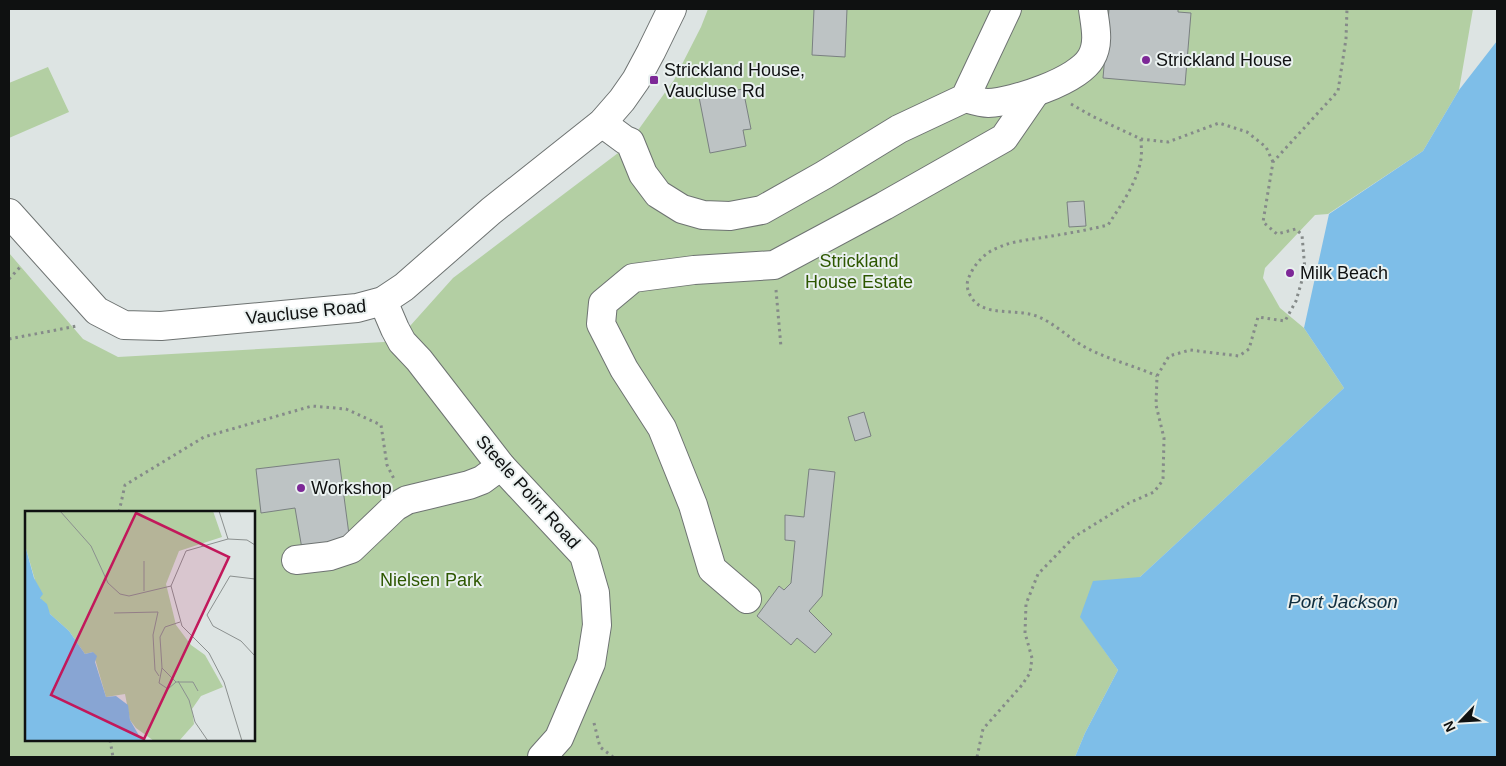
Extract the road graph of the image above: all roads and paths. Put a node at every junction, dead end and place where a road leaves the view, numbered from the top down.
1 (672, 9) edge
2 (1007, 9) edge
3 (1093, 9) edge
4 (1347, 9) edge
5 (1035, 93) junction
6 (965, 98) junction
7 (602, 123) junction
8 (1141, 139) junction
9 (1273, 162) junction
10 (9, 213) edge
11 (25, 263) dead end
12 (774, 265) junction
13 (9, 279) edge
14 (382, 301) junction
15 (78, 326) dead end
16 (9, 339) edge
17 (781, 347) dead end
18 (1157, 376) junction
19 (501, 466) junction
20 (407, 500) junction
21 (119, 511) edge
22 (296, 560) dead end
23 (747, 599) dead end
24 (594, 722) dead end
25 (110, 741) edge
26 (113, 757) edge
27 (542, 757) edge
28 (613, 757) edge
29 (977, 757) edge

1 - 7 street, Vaucluse Road
2 - 6 street
3 - 5 street
4 - 9 path
5 - 6 street
5 - 8 path
5 - 12 street
6 - 7 street
7 - 14 street, Vaucluse Road
8 - 9 path
8 - 18 path
9 - 18 path
10 - 14 street, Vaucluse Road
11 - 13 path
12 - 17 path
12 - 23 street
14 - 19 street, Steele Point Road
15 - 16 path
18 - 29 path
19 - 20 street
19 - 27 street, Steele Point Road
20 - 21 path
20 - 22 street
24 - 28 path
25 - 26 path

